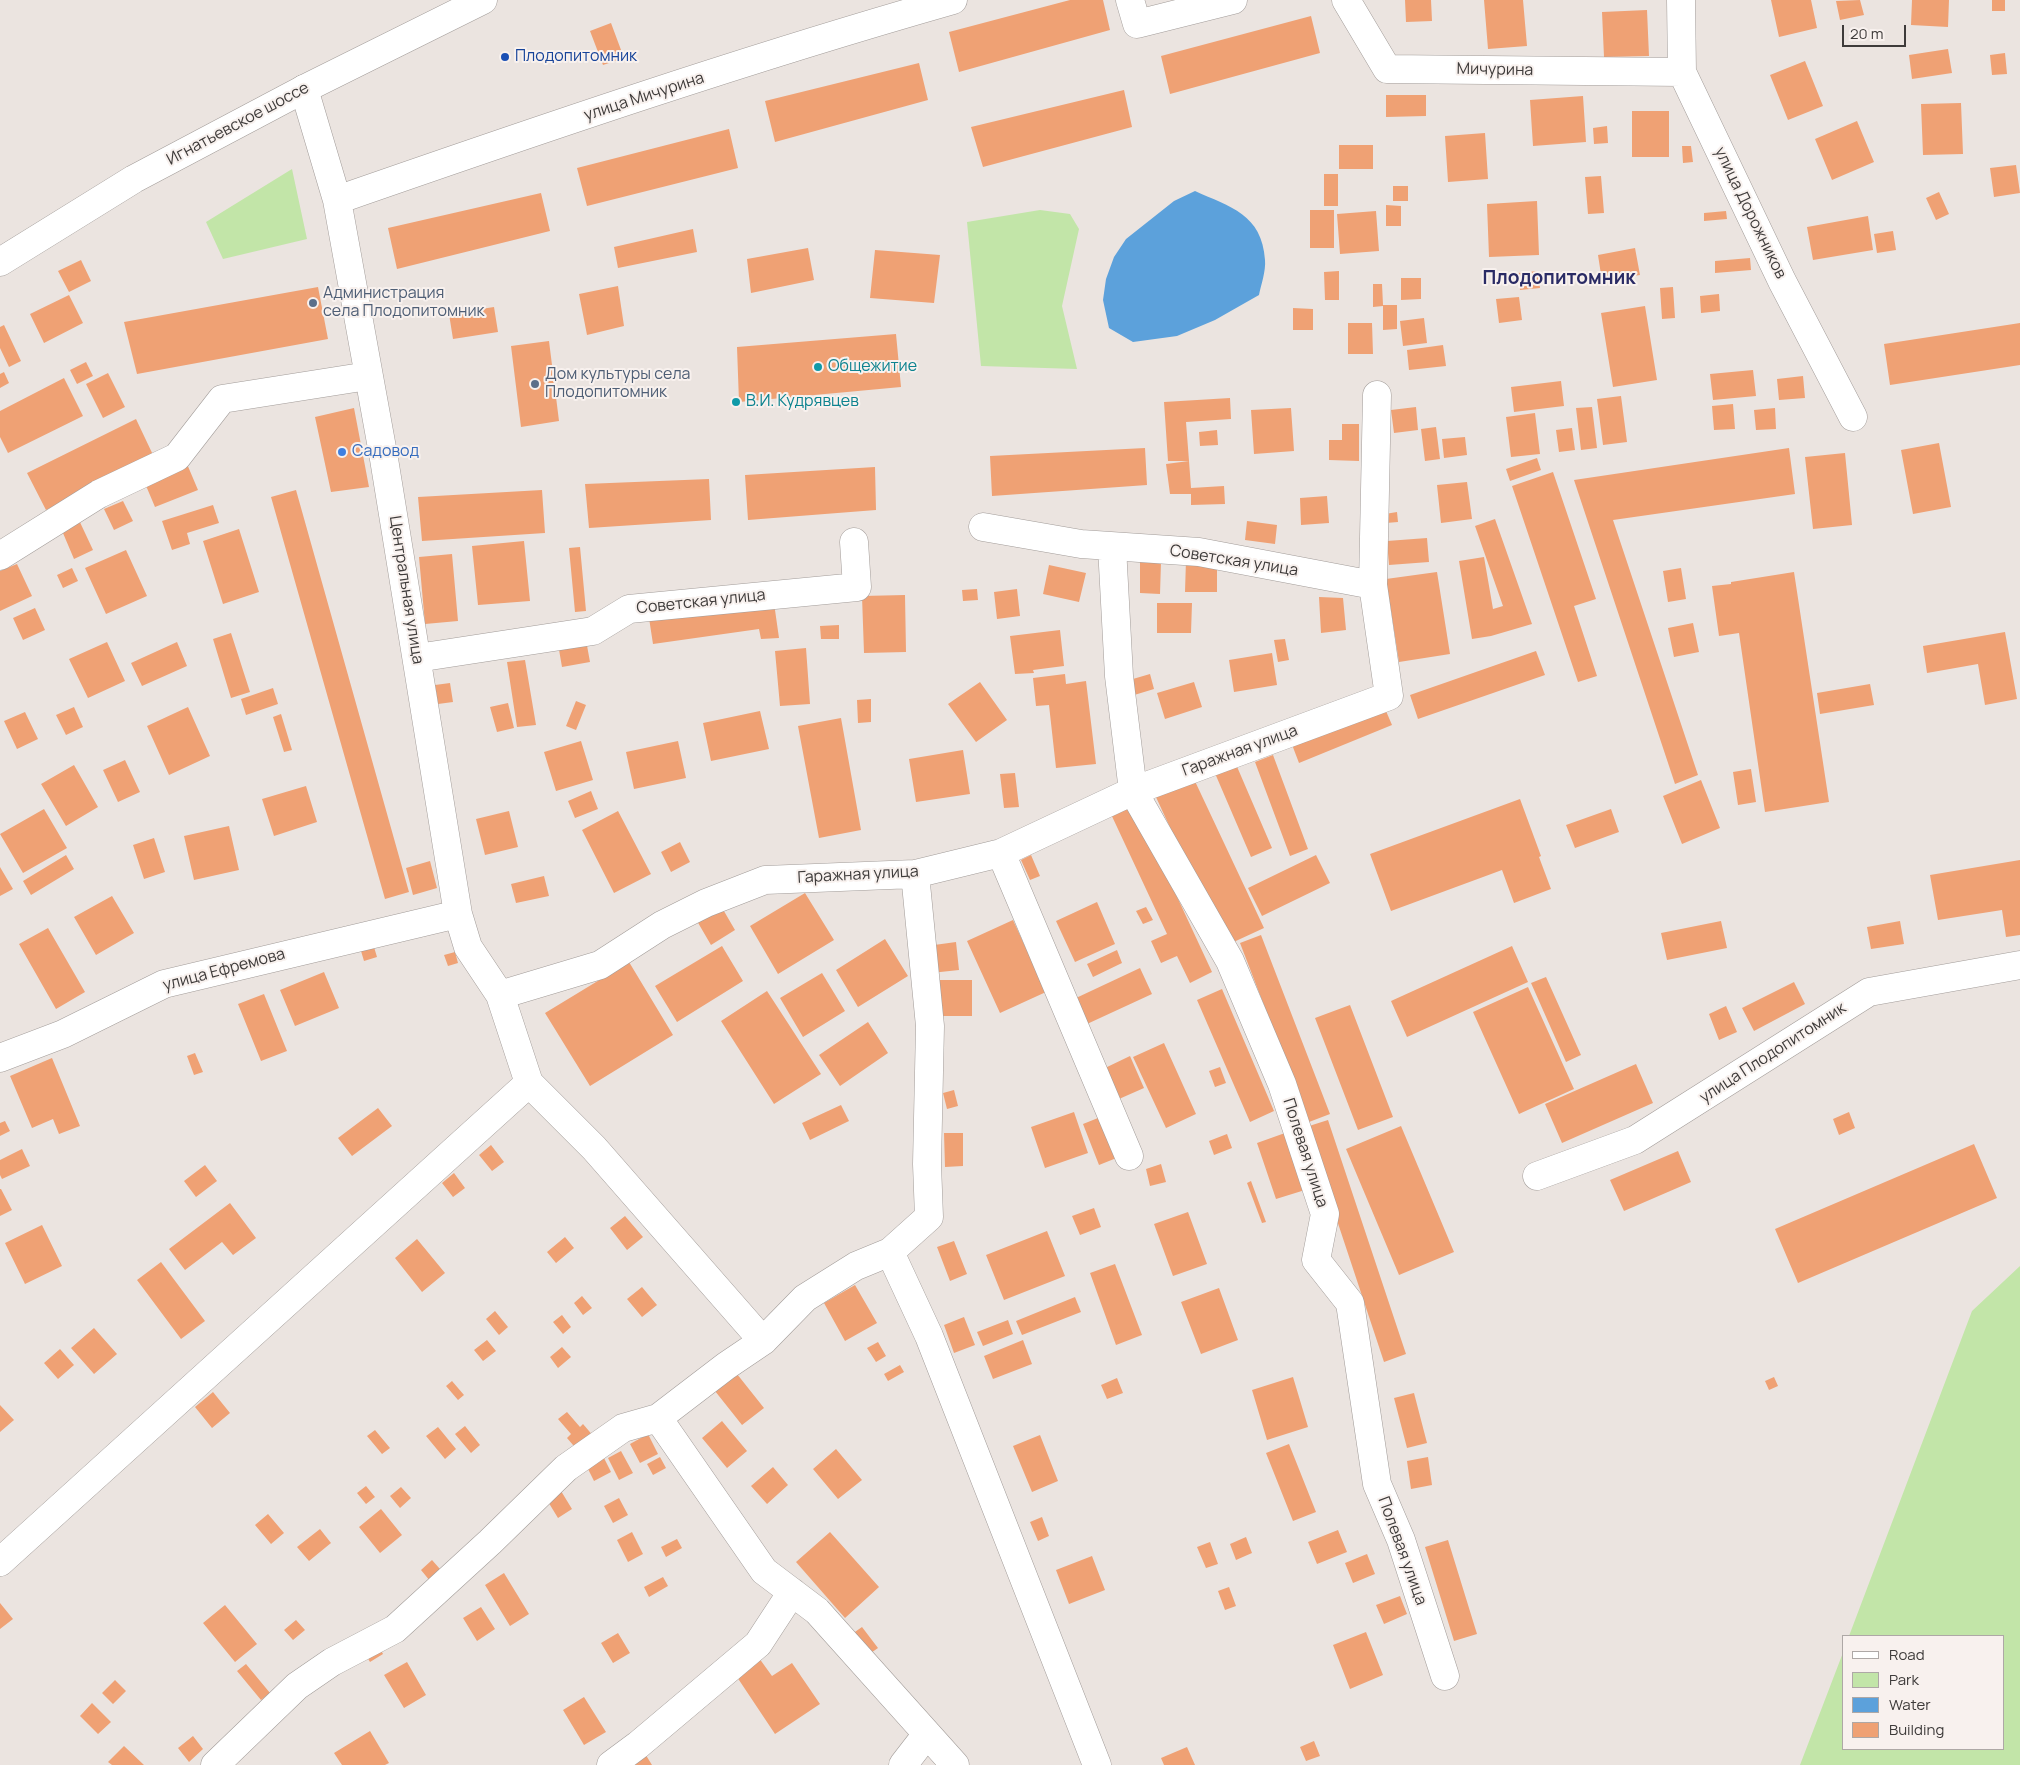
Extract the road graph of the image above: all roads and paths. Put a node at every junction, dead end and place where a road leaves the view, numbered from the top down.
1 (483, 0) edge
2 (953, 0) edge
3 (1130, 0) edge
4 (1233, 0) edge
5 (1346, 0) edge
6 (1681, 0) edge
7 (1682, 72) junction
8 (304, 88) junction
9 (337, 200) junction
10 (0, 262) edge
11 (368, 376) junction
12 (1377, 395) dead end
13 (1853, 417) dead end
14 (983, 527) dead end
15 (854, 542) dead end
16 (1112, 547) junction
17 (0, 556) edge
18 (1373, 584) junction
19 (417, 658) junction
20 (1133, 791) junction
21 (1000, 853) junction
22 (916, 874) junction
23 (458, 914) junction
24 (2020, 965) edge
25 (500, 995) junction
26 (0, 1058) edge
27 (529, 1082) junction
28 (1129, 1156) dead end
29 (1537, 1176) dead end
30 (890, 1252) junction
31 (763, 1341) junction
32 (658, 1418) junction
33 (0, 1562) edge
34 (792, 1592) junction
35 (1444, 1676) dead end
36 (927, 1734) junction
37 (215, 1765) edge
38 (611, 1765) edge
39 (903, 1765) edge
40 (955, 1765) edge
41 (1098, 1765) edge

1 - 8 street, Игнатьевское шоссе
2 - 9 street, улица Мичурина
3 - 4 street
5 - 7 street, Мичурина
6 - 7 street, улица Дорожников
7 - 13 street, улица Дорожников
8 - 9 street, Центральная улица
8 - 10 street, Игнатьевское шоссе
9 - 11 street, Центральная улица
11 - 17 street
11 - 19 street, Центральная улица
12 - 18 street
14 - 16 street, Советская улица
15 - 19 street, Советская улица
16 - 18 street, Советская улица
16 - 20 street
18 - 20 street, Гаражная улица
19 - 23 street, Центральная улица
20 - 21 street, Гаражная улица
20 - 35 street, Полевая улица
21 - 22 street, Гаражная улица
21 - 28 street
22 - 25 street, Гаражная улица
22 - 30 street
23 - 25 street, Центральная улица
23 - 26 street, улица Ефремова
24 - 29 street, улица Плодопитомник
25 - 27 street, Центральная улица
27 - 31 street
27 - 33 street
30 - 31 street
30 - 41 street
31 - 32 street
32 - 34 street
32 - 37 street
34 - 36 street
34 - 38 street
36 - 39 street
36 - 40 street

